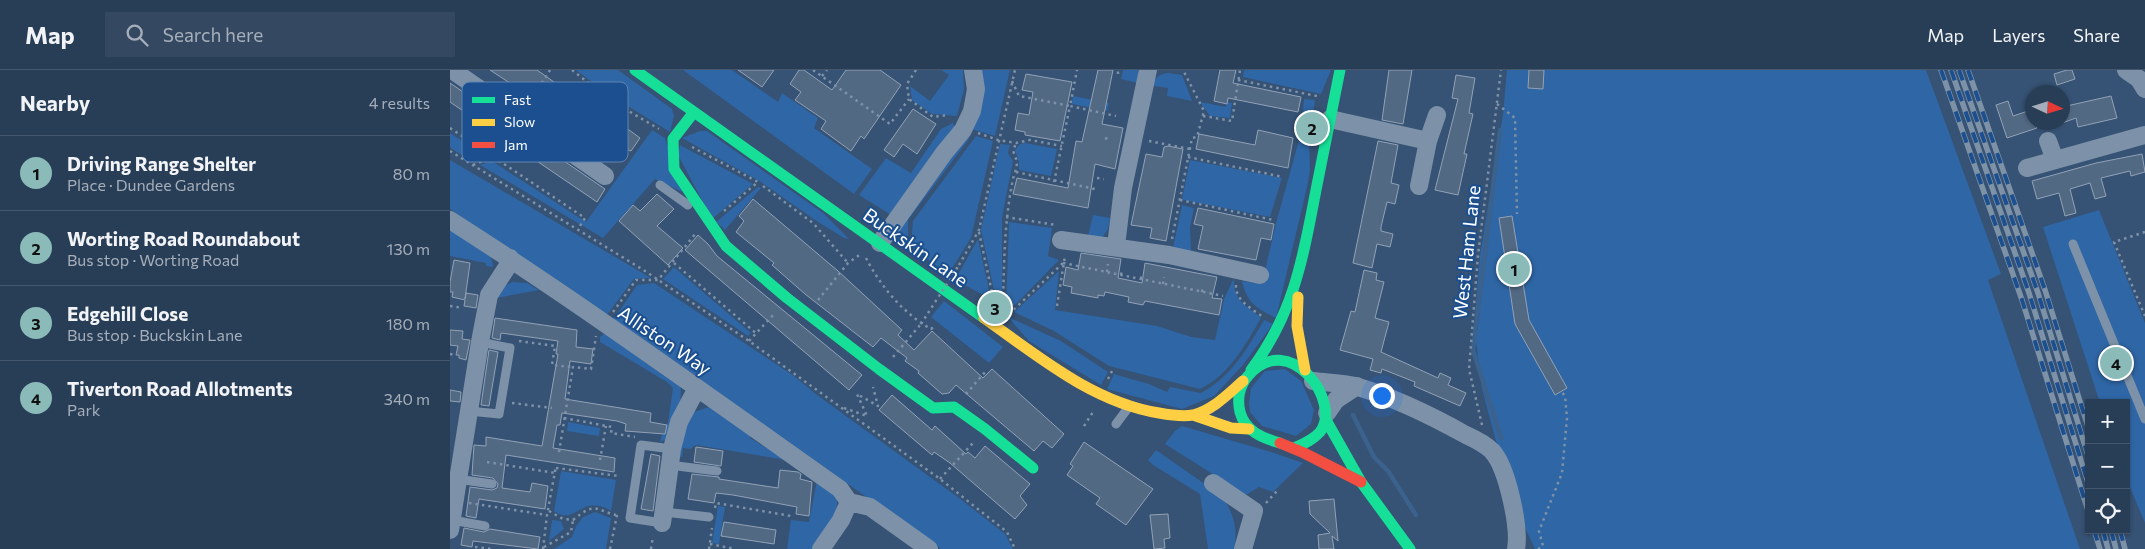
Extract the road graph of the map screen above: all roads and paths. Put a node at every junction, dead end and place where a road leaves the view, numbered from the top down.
1 (452, 70) edge
2 (572, 70) edge
3 (635, 70) edge
4 (813, 70) edge
5 (827, 70) edge
6 (916, 70) edge
7 (973, 70) edge
8 (1015, 70) edge
9 (1077, 70) edge
10 (1148, 70) edge
11 (1183, 70) edge
12 (1240, 70) edge
13 (1340, 70) edge
14 (1501, 70) edge
15 (2126, 70) edge
16 (822, 76) junction
17 (1238, 80) junction
18 (1012, 81) junction
19 (469, 82) edge
20 (587, 82) edge
21 (2145, 89) edge
22 (1318, 96) dead end
23 (909, 99) junction
24 (1497, 104) junction
25 (1070, 106) junction
26 (628, 111) edge
27 (694, 112) junction
28 (948, 115) dead end
29 (1437, 115) dead end
30 (1116, 116) dead end
31 (1203, 116) junction
32 (1330, 119) junction
33 (450, 128) edge
34 (976, 132) dead end
35 (2145, 135) edge
36 (462, 136) edge
37 (1105, 138) dead end
38 (1132, 138) junction
39 (673, 139) junction
40 (998, 140) junction
41 (1111, 140) dead end
42 (1428, 141) junction
43 (2048, 141) dead end
44 (1016, 143) junction
45 (1062, 146) junction
46 (1190, 149) junction
47 (450, 151) edge
48 (1188, 157) junction
49 (462, 158) edge
50 (2055, 160) junction
51 (468, 162) edge
52 (501, 162) edge
53 (585, 162) edge
54 (2027, 168) dead end
55 (1016, 172) junction
56 (605, 176) dead end
57 (1283, 177) dead end
58 (1097, 178) dead end
59 (1104, 179) dead end
60 (1054, 182) junction
61 (660, 185) dead end
62 (1419, 186) dead end
63 (1095, 189) dead end
64 (1180, 200) junction
65 (1517, 214) dead end
66 (704, 216) junction
67 (1006, 217) junction
68 (450, 220) edge
69 (1273, 220) dead end
70 (578, 230) junction
71 (978, 230) junction
72 (1060, 232) joint
73 (2145, 232) edge
74 (880, 243) junction
75 (2073, 244) dead end
76 (1116, 246) junction
77 (861, 254) dead end
78 (1169, 255) junction
79 (866, 256) dead end
80 (510, 258) junction
81 (674, 263) dead end
82 (848, 263) junction
83 (1063, 263) junction
84 (1108, 264) dead end
85 (1122, 269) dead end
86 (1107, 272) junction
87 (1239, 272) junction
88 (1142, 273) dead end
89 (1121, 275) junction
90 (1260, 275) dead end
91 (1164, 277) dead end
92 (1141, 279) junction
93 (658, 280) junction
94 (1298, 283) junction
95 (1164, 284) junction
96 (1203, 286) dead end
97 (1202, 292) junction
98 (1223, 296) dead end
99 (788, 298) junction
100 (994, 305) dead end
101 (450, 306) edge
102 (1057, 306) dead end
103 (463, 308) dead end
104 (1003, 310) dead end
105 (807, 313) junction
106 (1009, 314) dead end
107 (2145, 316) edge
108 (610, 317) dead end
109 (1264, 318) dead end
110 (922, 324) junction
111 (936, 326) dead end
112 (757, 334) junction
113 (596, 336) dead end
114 (516, 340) dead end
115 (749, 341) junction
116 (480, 342) junction
117 (450, 354) edge
118 (455, 355) dead end
119 (891, 359) dead end
120 (573, 366) junction
121 (986, 371) dead end
122 (1246, 376) junction
123 (1309, 376) junction
124 (870, 379) dead end
125 (1356, 386) junction
126 (697, 388) junction
127 (1562, 391) dead end
128 (501, 402) junction
129 (841, 407) junction
130 (954, 407) junction
131 (552, 408) dead end
132 (1128, 408) junction
133 (469, 411) junction
134 (1094, 411) dead end
135 (1193, 415) junction
136 (1326, 416) junction
137 (564, 418) junction
138 (2145, 419) edge
139 (1116, 424) dead end
140 (606, 426) junction
141 (1084, 426) dead end
142 (985, 429) junction
143 (1250, 429) junction
144 (1483, 429) dead end
145 (641, 445) junction
146 (1294, 448) junction
147 (559, 452) dead end
148 (670, 457) junction
149 (600, 460) dead end
150 (487, 462) dead end
151 (1033, 468) dead end
152 (718, 471) dead end
153 (555, 473) junction
154 (618, 476) dead end
155 (457, 479) junction
156 (940, 479) junction
157 (1361, 482) junction
158 (1213, 483) dead end
159 (492, 484) dead end
160 (454, 501) junction
161 (849, 502) junction
162 (548, 513) junction
163 (713, 516) junction
164 (791, 516) dead end
165 (663, 518) junction
166 (573, 520) junction
167 (451, 526) edge
168 (485, 526) dead end
169 (710, 544) junction
170 (475, 547) dead end
171 (1544, 547) edge
172 (543, 548) edge
173 (492, 549) edge
174 (610, 549) edge
175 (709, 549) edge
176 (736, 549) edge
177 (821, 549) edge
178 (929, 549) edge
179 (1015, 549) edge
180 (1243, 549) edge
181 (1410, 549) edge
182 (1516, 549) edge
183 (1538, 549) edge

1 - 19 street
2 - 20 path
3 - 27 street, Buckskin Lane
4 - 16 path
5 - 16 path
6 - 23 path
7 - 74 street
8 - 18 path
9 - 25 path
10 - 38 street
11 - 31 path
12 - 17 path
13 - 32 street
14 - 24 path, West Ham Lane
15 - 21 street
16 - 23 path
17 - 22 path
17 - 31 path
18 - 25 path
18 - 40 path
23 - 28 path
24 - 65 path
24 - 144 path, West Ham Lane
25 - 30 path
25 - 45 path
26 - 39 path
27 - 39 street
27 - 74 street, Buckskin Lane
29 - 42 street
31 - 46 path
32 - 42 street
32 - 94 street
33 - 36 path
34 - 40 path
35 - 50 street
37 - 41 path
38 - 46 path
38 - 76 street
39 - 66 street
39 - 82 path
40 - 44 path
40 - 71 path
42 - 62 street
43 - 50 street
44 - 45 path
44 - 55 path
45 - 60 path
46 - 48 path
47 - 49 path
48 - 57 path
48 - 64 path
50 - 54 street
51 - 70 path
52 - 70 path
53 - 56 street
55 - 60 path
55 - 67 path
58 - 59 path
60 - 63 path
61 - 66 lane
64 - 69 path
64 - 78 path
66 - 99 street
67 - 72 path
67 - 104 path
68 - 80 street, Alliston Way
70 - 93 path
71 - 100 path
71 - 110 path, bridge
72 - 76 street
73 - 107 path
74 - 132 street, Buckskin Lane
75 - 138 lane
76 - 78 street
77 - 82 path
78 - 87 street
79 - 110 path
80 - 116 street
80 - 126 street, Alliston Way
81 - 112 path
82 - 105 path
83 - 86 path
83 - 102 path
83 - 106 path
84 - 86 path
85 - 89 path
86 - 89 path
87 - 90 street
87 - 109 path
88 - 92 path
89 - 92 path
91 - 95 path
92 - 95 path
93 - 108 path
93 - 115 path
94 - 122 street
94 - 123 street
95 - 97 path
96 - 97 path
97 - 98 path
99 - 105 street
99 - 112 path
101 - 103 path
105 - 130 street
110 - 111 path
110 - 119 path
112 - 115 path
113 - 120 path
114 - 120 path
115 - 129 path
116 - 128 lane
116 - 133 street
117 - 118 path
120 - 137 path
121 - 130 path
122 - 123 street
122 - 135 street
122 - 143 street
123 - 125 street
123 - 136 street
124 - 129 path
125 - 136 street
125 - 182 street
126 - 148 street
126 - 161 street, Alliston Way
127 - 171 path
128 - 131 path
128 - 133 lane
129 - 156 path
130 - 142 street
132 - 135 street, Buckskin Lane
132 - 139 lane
133 - 155 street
134 - 141 path
135 - 143 street, Buckskin Lane
136 - 146 street
136 - 157 street
137 - 140 path
137 - 147 path
140 - 145 path
140 - 149 path
142 - 151 street
142 - 156 path
143 - 146 street
145 - 148 lane
145 - 165 lane
146 - 157 street
148 - 152 lane
148 - 165 street
150 - 153 path
153 - 154 path
153 - 162 path
155 - 159 lane
155 - 160 street
156 - 179 path
157 - 181 street
158 - 180 street
160 - 162 path
160 - 167 street
161 - 177 street
161 - 178 street
162 - 166 path
162 - 172 path
163 - 164 path
163 - 165 lane
163 - 169 path
166 - 172 path
166 - 174 path
167 - 168 lane
169 - 175 path
169 - 176 path
170 - 173 path
171 - 183 path

